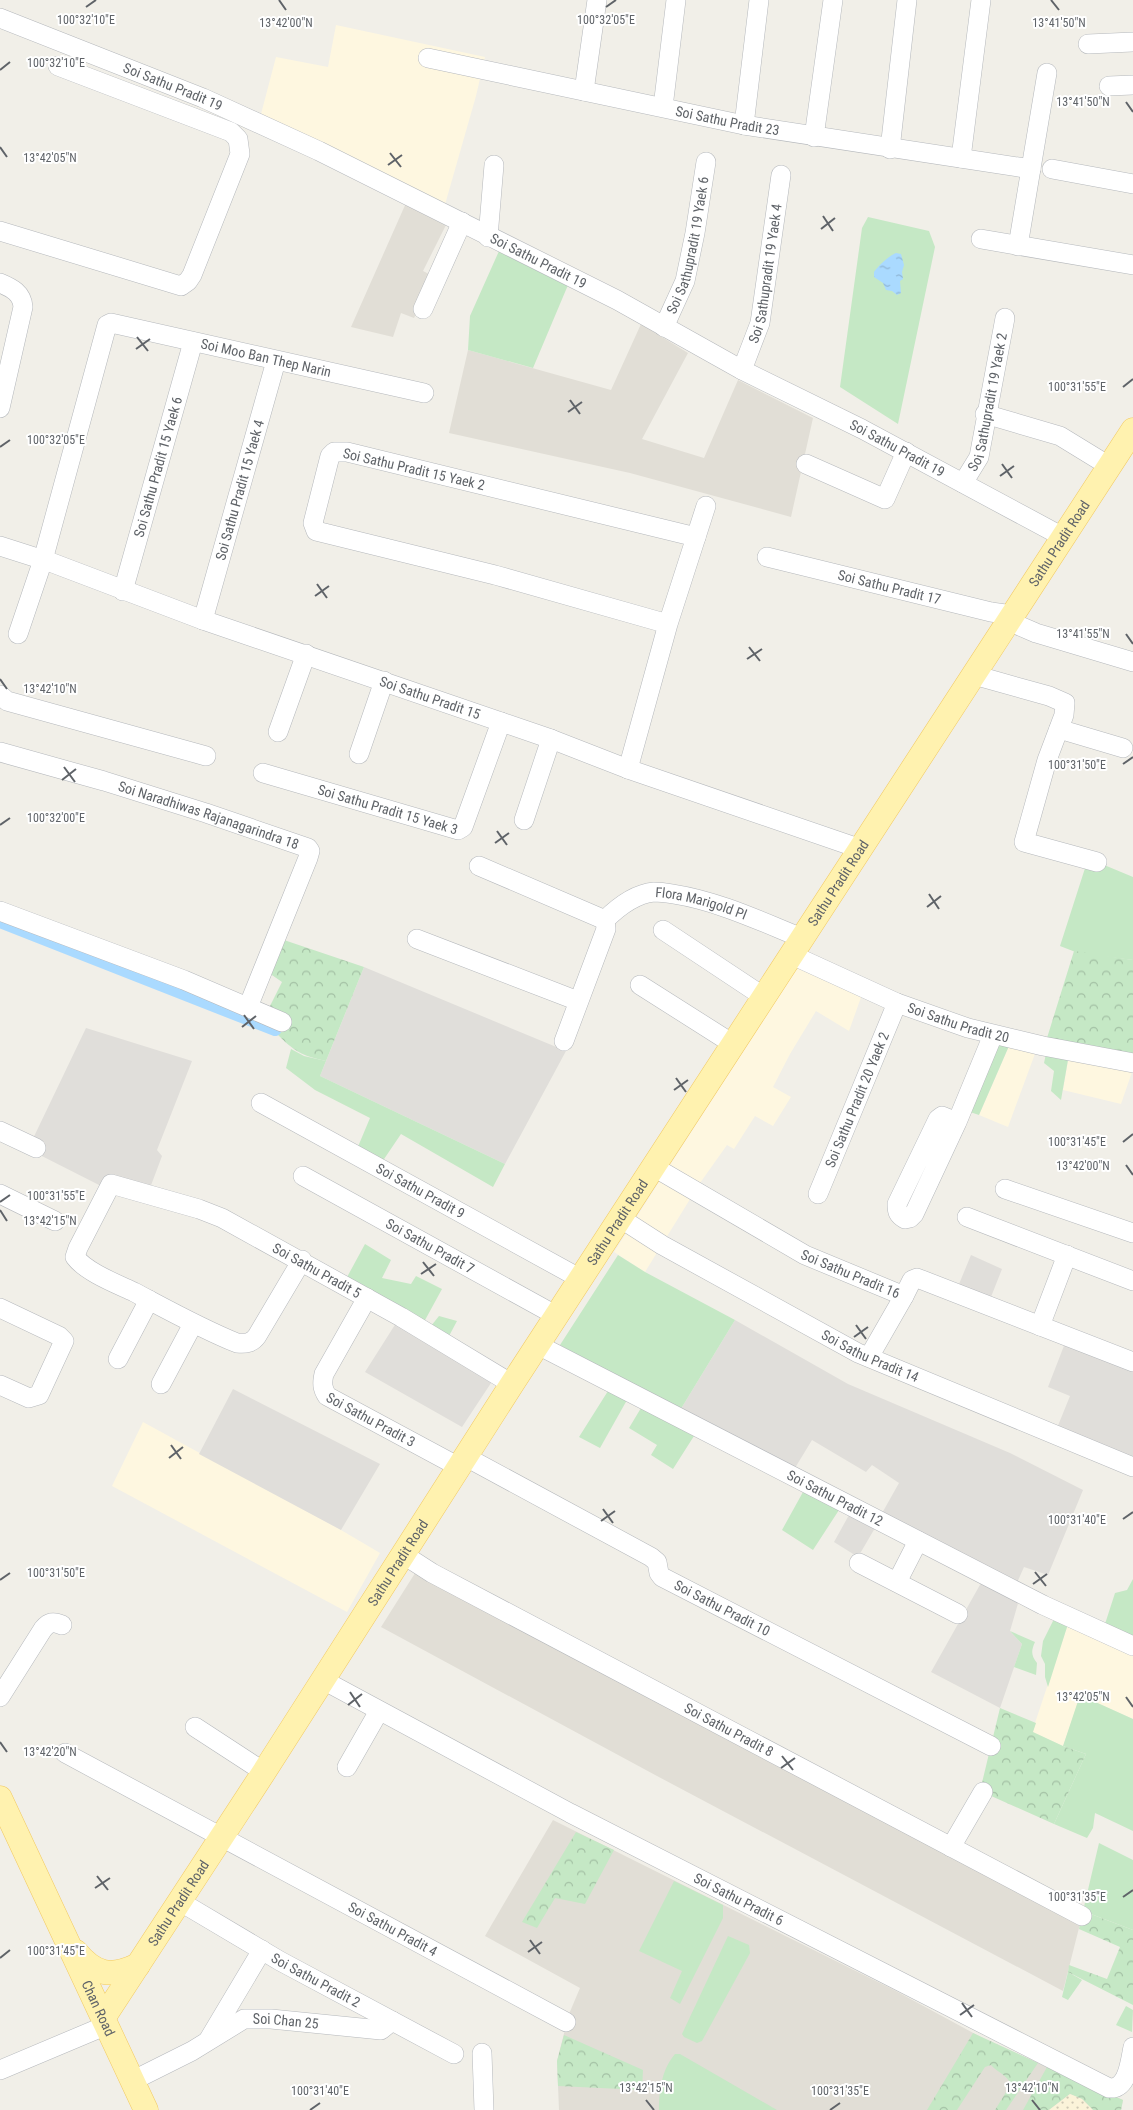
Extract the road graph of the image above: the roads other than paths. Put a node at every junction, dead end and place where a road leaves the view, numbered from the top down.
1 (597, 0) edge
2 (676, 0) edge
3 (759, 0) edge
4 (833, 0) edge
5 (907, 0) edge
6 (981, 0) edge
7 (0, 18) edge
8 (1133, 42) edge
9 (1088, 44) dead end
10 (83, 51) junction
11 (428, 58) dead end
12 (58, 66) dead end
13 (75, 73) junction
14 (1047, 73) dead end
15 (1133, 85) edge
16 (1109, 86) dead end
17 (584, 92) junction
18 (663, 107) junction
19 (744, 125) junction
20 (814, 137) junction
21 (890, 148) junction
22 (960, 158) junction
23 (706, 162) dead end
24 (494, 166) dead end
25 (1052, 168) dead end
26 (1031, 169) junction
27 (780, 175) dead end
28 (1133, 184) edge
29 (462, 222) junction
30 (0, 230) edge
31 (488, 237) junction
32 (981, 239) dead end
33 (1018, 246) junction
34 (1133, 265) edge
35 (0, 283) edge
36 (423, 309) dead end
37 (1005, 318) dead end
38 (664, 327) junction
39 (193, 342) junction
40 (276, 361) junction
41 (742, 370) junction
42 (424, 393) dead end
43 (0, 408) edge
44 (985, 414) junction
45 (1133, 430) edge
46 (906, 452) junction
47 (806, 464) dead end
48 (1109, 466) junction
49 (963, 483) junction
50 (706, 506) dead end
51 (1063, 536) junction
52 (696, 537) junction
53 (0, 546) edge
54 (767, 557) dead end
55 (43, 560) junction
56 (123, 591) junction
57 (1010, 618) junction
58 (203, 620) junction
59 (668, 624) junction
60 (18, 634) dead end
61 (306, 654) junction
62 (1133, 662) edge
63 (974, 674) junction
64 (384, 681) junction
65 (0, 695) edge
66 (501, 722) junction
67 (1059, 729) junction
68 (278, 732) dead end
69 (552, 739) junction
70 (1123, 748) dead end
71 (0, 752) edge
72 (359, 754) dead end
73 (206, 756) dead end
74 (628, 769) junction
75 (262, 773) dead end
76 (524, 820) dead end
77 (861, 849) junction
78 (1097, 862) dead end
79 (479, 866) dead end
80 (0, 911) edge
81 (605, 920) junction
82 (663, 930) dead end
83 (418, 939) dead end
84 (797, 946) junction
85 (640, 985) dead end
86 (764, 997) junction
87 (578, 1001) junction
88 (897, 1003) junction
89 (248, 1008) junction
90 (282, 1022) dead end
91 (993, 1035) junction
92 (564, 1041) dead end
93 (734, 1044) junction
94 (1133, 1064) edge
95 (261, 1103) dead end
96 (957, 1122) junction
97 (0, 1131) edge
98 (36, 1148) dead end
99 (654, 1166) junction
100 (303, 1176) dead end
101 (1005, 1189) dead end
102 (0, 1194) edge
103 (818, 1194) dead end
104 (968, 1217) dead end
105 (620, 1218) junction
106 (55, 1221) dead end
107 (1133, 1233) edge
108 (1067, 1255) junction
109 (302, 1260) junction
110 (580, 1279) junction
111 (1133, 1281) edge
112 (904, 1296) junction
113 (367, 1298) junction
114 (150, 1300) junction
115 (0, 1308) edge
116 (557, 1316) junction
117 (193, 1324) junction
118 (1040, 1326) junction
119 (538, 1345) junction
120 (869, 1358) junction
121 (118, 1359) dead end
122 (1133, 1362) edge
123 (161, 1384) dead end
124 (512, 1384) junction
125 (0, 1385) edge
126 (463, 1462) junction
127 (1133, 1467) edge
128 (918, 1540) junction
129 (404, 1555) junction
130 (859, 1563) dead end
131 (897, 1582) junction
132 (958, 1614) dead end
133 (62, 1625) dead end
134 (1133, 1646) edge
135 (324, 1680) junction
136 (0, 1697) edge
137 (379, 1711) junction
138 (195, 1727) dead end
139 (991, 1746) dead end
140 (64, 1753) dead end
141 (347, 1767) dead end
142 (264, 1772) junction
143 (983, 1792) dead end
144 (0, 1798) edge
145 (220, 1838) junction
146 (951, 1847) junction
147 (179, 1901) junction
148 (1082, 1916) dead end
149 (70, 1946) junction
150 (262, 1950) junction
151 (138, 1965) junction
152 (106, 2021) junction
153 (392, 2021) junction
154 (566, 2022) dead end
155 (208, 2041) junction
156 (1133, 2047) edge
157 (482, 2053) dead end
158 (454, 2054) dead end
159 (0, 2070) edge
160 (132, 2081) junction
161 (146, 2110) edge
162 (484, 2110) edge

1 - 17 street
2 - 18 street
3 - 19 street
4 - 20 street
5 - 21 street
6 - 22 street
7 - 10 street, Soi Sathu Pradit 19
8 - 9 street
10 - 13 street
10 - 29 street, Soi Sathu Pradit 19
11 - 17 street, Soi Sathu Pradit 23
12 - 13 street
13 - 30 street
14 - 26 street
15 - 16 street
17 - 18 street, Soi Sathu Pradit 23
18 - 19 street, Soi Sathu Pradit 23
19 - 20 street, Soi Sathu Pradit 23
20 - 21 street, Soi Sathu Pradit 23
21 - 22 street, Soi Sathu Pradit 23
22 - 26 street, Soi Sathu Pradit 23
23 - 38 street, Soi Sathupradit 19 Yaek 6
24 - 31 street
25 - 28 street
26 - 33 street
27 - 41 street, Soi Sathupradit 19 Yaek 4
29 - 31 street, Soi Sathu Pradit 19
29 - 36 street
31 - 38 street, Soi Sathu Pradit 19
32 - 33 street
33 - 34 street
35 - 43 street
37 - 44 street, Soi Sathupradit 19 Yaek 2
38 - 41 street, Soi Sathu Pradit 19
39 - 40 street, Soi Moo Ban Thep Narin
39 - 55 street, Soi Moo Ban Thep Narin
39 - 56 street, Soi Sathu Pradit 15 Yaek 6
40 - 42 street, Soi Moo Ban Thep Narin
40 - 58 street, Soi Sathu Pradit 15 Yaek 4
41 - 46 street, Soi Sathu Pradit 19
44 - 48 street
44 - 49 street, Soi Sathupradit 19 Yaek 2
45 - 48 main road, Sathu Pradit Road
46 - 47 street
46 - 49 street, Soi Sathu Pradit 19
48 - 51 main road, Sathu Pradit Road
49 - 51 street, Soi Sathu Pradit 19
50 - 52 street
51 - 57 main road, Sathu Pradit Road
52 - 59 street
52 - 59 street, Soi Sathu Pradit 15 Yaek 2
53 - 55 street, Soi Sathu Pradit 15
54 - 57 street, Soi Sathu Pradit 17
55 - 56 street, Soi Sathu Pradit 15
55 - 60 street
56 - 58 street, Soi Sathu Pradit 15
57 - 62 street, Soi Sathu Pradit 17
57 - 63 main road, Sathu Pradit Road
58 - 61 street, Soi Sathu Pradit 15
59 - 74 street
61 - 64 street, Soi Sathu Pradit 15
61 - 68 street
63 - 67 street
63 - 77 main road, Sathu Pradit Road
64 - 66 street, Soi Sathu Pradit 15
64 - 72 street
65 - 73 street
66 - 69 street, Soi Sathu Pradit 15
66 - 75 street, Soi Sathu Pradit 15 Yaek 3
67 - 70 street
67 - 78 street
69 - 74 street, Soi Sathu Pradit 15
69 - 76 street
71 - 89 street, Soi Naradhiwas Rajanagarindra 18
74 - 77 street, Soi Sathu Pradit 15
77 - 84 main road, Sathu Pradit Road
79 - 81 street
80 - 89 street
81 - 84 street, Flora Marigold Pl
81 - 87 street
82 - 86 street
83 - 87 street
84 - 86 main road, Sathu Pradit Road
84 - 88 street, Soi Sathu Pradit 20
85 - 93 street
86 - 93 main road, Sathu Pradit Road
87 - 92 street
88 - 91 street, Soi Sathu Pradit 20
88 - 103 street, Soi Sathu Pradit 20 Yaek 2
89 - 90 street
91 - 94 street, Soi Sathu Pradit 20
91 - 96 street
93 - 99 main road, Sathu Pradit Road
95 - 110 street, Soi Sathu Pradit 9
96 - 96 street
97 - 98 street
99 - 105 main road, Sathu Pradit Road
99 - 112 street, Soi Sathu Pradit 16
100 - 116 street, Soi Sathu Pradit 7
101 - 107 street
102 - 106 street
104 - 108 street
105 - 110 main road, Sathu Pradit Road
105 - 120 street, Soi Sathu Pradit 14
108 - 111 street
108 - 118 street
109 - 113 street, Soi Sathu Pradit 5
109 - 114 street, Soi Sathu Pradit 5
109 - 117 street
110 - 116 main road, Sathu Pradit Road
112 - 118 street, Soi Sathu Pradit 16
112 - 120 street
113 - 124 street, Soi Sathu Pradit 5
113 - 126 street, Soi Sathu Pradit 3
114 - 117 street
114 - 121 street
115 - 125 street
116 - 119 main road, Sathu Pradit Road
117 - 123 street
118 - 122 street, Soi Sathu Pradit 16
119 - 124 main road, Sathu Pradit Road
119 - 128 street, Soi Sathu Pradit 12
120 - 127 street, Soi Sathu Pradit 14
124 - 126 main road, Sathu Pradit Road
126 - 129 main road, Sathu Pradit Road
126 - 139 street, Soi Sathu Pradit 10
128 - 131 street
128 - 134 street, Soi Sathu Pradit 12
129 - 135 main road, Sathu Pradit Road
129 - 146 street, Soi Sathu Pradit 8
130 - 131 street
131 - 132 street
133 - 136 street
135 - 137 street, Soi Sathu Pradit 6
135 - 142 main road, Sathu Pradit Road
137 - 141 street
137 - 156 street, Soi Sathu Pradit 6
138 - 142 street
140 - 145 street, Soi Sathu Pradit 4
142 - 145 main road, Sathu Pradit Road
143 - 146 street
144 - 149 main road, Chan Road
145 - 147 main road, Sathu Pradit Road
145 - 154 street, Soi Sathu Pradit 4
146 - 148 street, Soi Sathu Pradit 8
147 - 150 street, Soi Sathu Pradit 2
147 - 151 main road, Sathu Pradit Road
149 - 151 main road
149 - 152 main road, Chan Road
150 - 153 street, Soi Sathu Pradit 2
150 - 155 street
151 - 152 main road, Sathu Pradit Road
152 - 159 street
152 - 160 main road, Chan Road
153 - 155 street, Soi Chan 25
153 - 158 street, Soi Sathu Pradit 2
155 - 160 street, Soi Chan 25
157 - 162 street
160 - 161 main road, Chan Road

